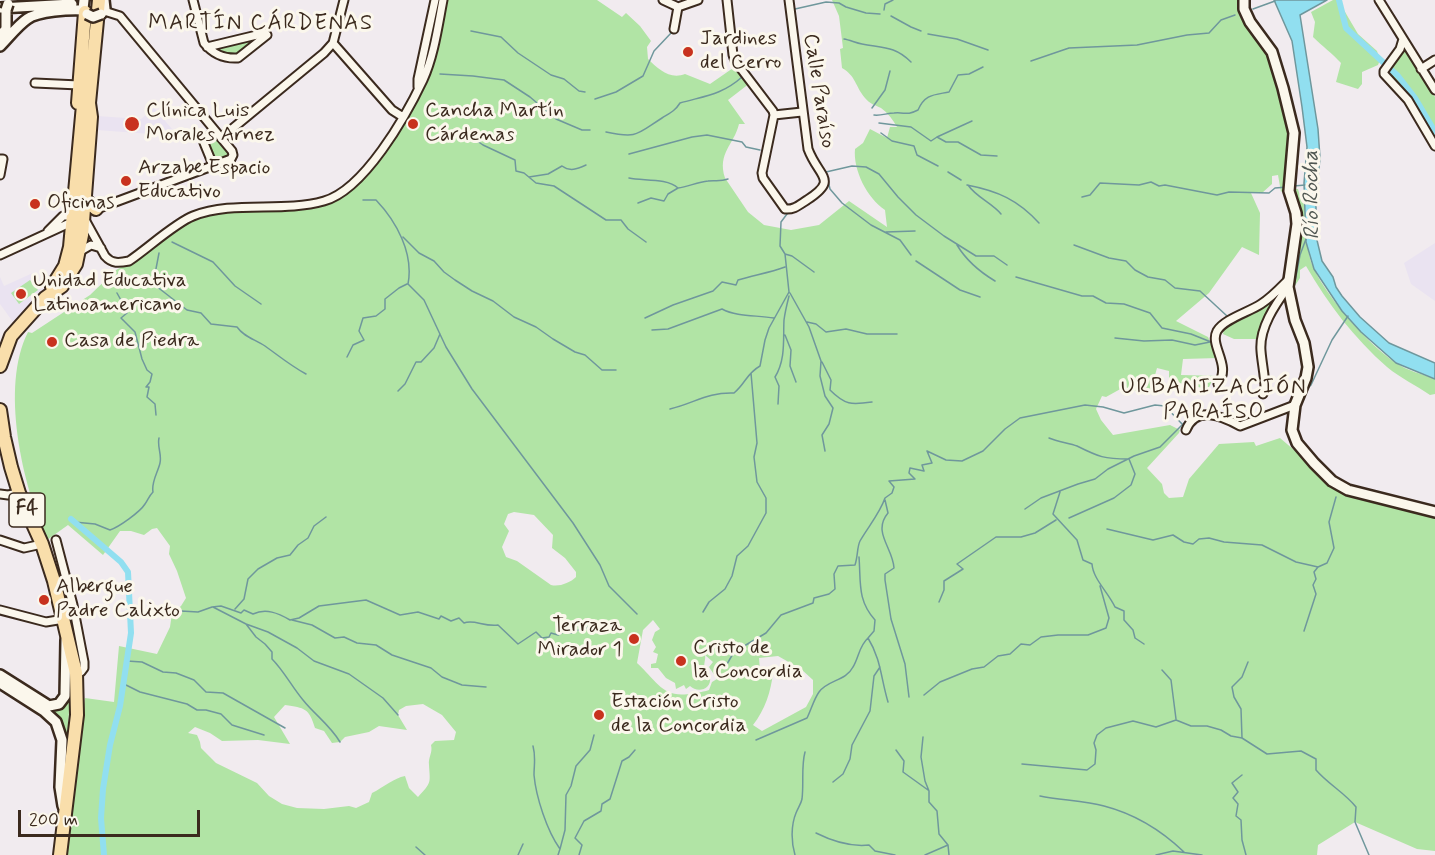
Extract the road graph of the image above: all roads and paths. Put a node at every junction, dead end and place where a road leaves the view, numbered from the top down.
1 (193, 0) edge
2 (344, 0) edge
3 (435, 0) edge
4 (442, 0) edge
5 (663, 0) edge
6 (698, 0) edge
7 (727, 0) edge
8 (789, 0) edge
9 (1244, 0) edge
10 (1379, 0) edge
11 (6, 6) edge
12 (86, 7) edge
13 (103, 7) edge
14 (678, 7) junction
15 (674, 29) dead end
16 (0, 36) edge
17 (1403, 39) junction
18 (333, 44) junction
19 (0, 46) edge
20 (207, 47) junction
21 (1435, 60) edge
22 (1421, 69) junction
23 (35, 83) dead end
24 (79, 85) junction
25 (418, 87) junction
26 (1435, 90) edge
27 (802, 112) junction
28 (774, 115) junction
29 (86, 116) junction
30 (403, 117) junction
31 (215, 131) junction
32 (221, 138) junction
33 (1435, 146) edge
34 (0, 159) edge
35 (213, 165) junction
36 (0, 175) edge
37 (79, 198) junction
38 (96, 209) junction
39 (73, 217) junction
40 (46, 233) junction
41 (102, 249) junction
42 (80, 252) junction
43 (0, 255) edge
44 (1289, 283) junction
45 (45, 298) junction
46 (0, 366) edge
47 (1218, 384) dead end
48 (1263, 394) dead end
49 (1294, 405) junction
50 (0, 410) edge
51 (1186, 430) dead end
52 (19, 493) junction
53 (0, 494) edge
54 (1435, 512) edge
55 (0, 540) edge
56 (56, 540) dead end
57 (42, 544) junction
58 (65, 574) junction
59 (54, 581) junction
60 (0, 610) edge
61 (65, 625) junction
62 (76, 673) junction
63 (0, 675) edge
64 (0, 683) edge
65 (64, 815) junction
66 (60, 855) edge

1 - 20 street
2 - 18 street
3 - 25 street
4 - 25 street
5 - 14 street
6 - 14 street
7 - 28 street
8 - 27 street, Calle Paraíso
9 - 44 street
10 - 17 street
11 - 12 street
11 - 16 street
12 - 13 street, bridge
12 - 19 street
12 - 24 highway
12 - 29 highway
13 - 29 highway
13 - 31 street
14 - 15 street
17 - 22 street
17 - 33 street
18 - 30 street
18 - 32 street
20 - 20 street
21 - 22 street
22 - 26 street
23 - 24 street
24 - 29 highway
25 - 30 street
27 - 28 street
27 - 28 street, Calle Paraíso
29 - 37 highway
30 - 41 street
31 - 32 street
31 - 35 street
32 - 35 street
34 - 36 street
35 - 38 street
37 - 38 highway
37 - 39 highway
37 - 39 highway
38 - 39 street
39 - 40 street
39 - 40 street
39 - 41 street
39 - 42 highway
39 - 45 highway
40 - 43 street
41 - 42 street
42 - 45 highway
44 - 47 street
44 - 48 street
44 - 49 street
45 - 46 highway
49 - 51 street
49 - 54 street
50 - 52 highway, F4
52 - 53 street
52 - 57 highway, F4
55 - 57 street
56 - 58 street
57 - 59 highway, F4
58 - 59 street
58 - 62 street
59 - 61 highway, F4
60 - 61 street
61 - 62 highway, F4
61 - 63 street
62 - 65 highway, F4
64 - 65 street
65 - 66 highway, F4

